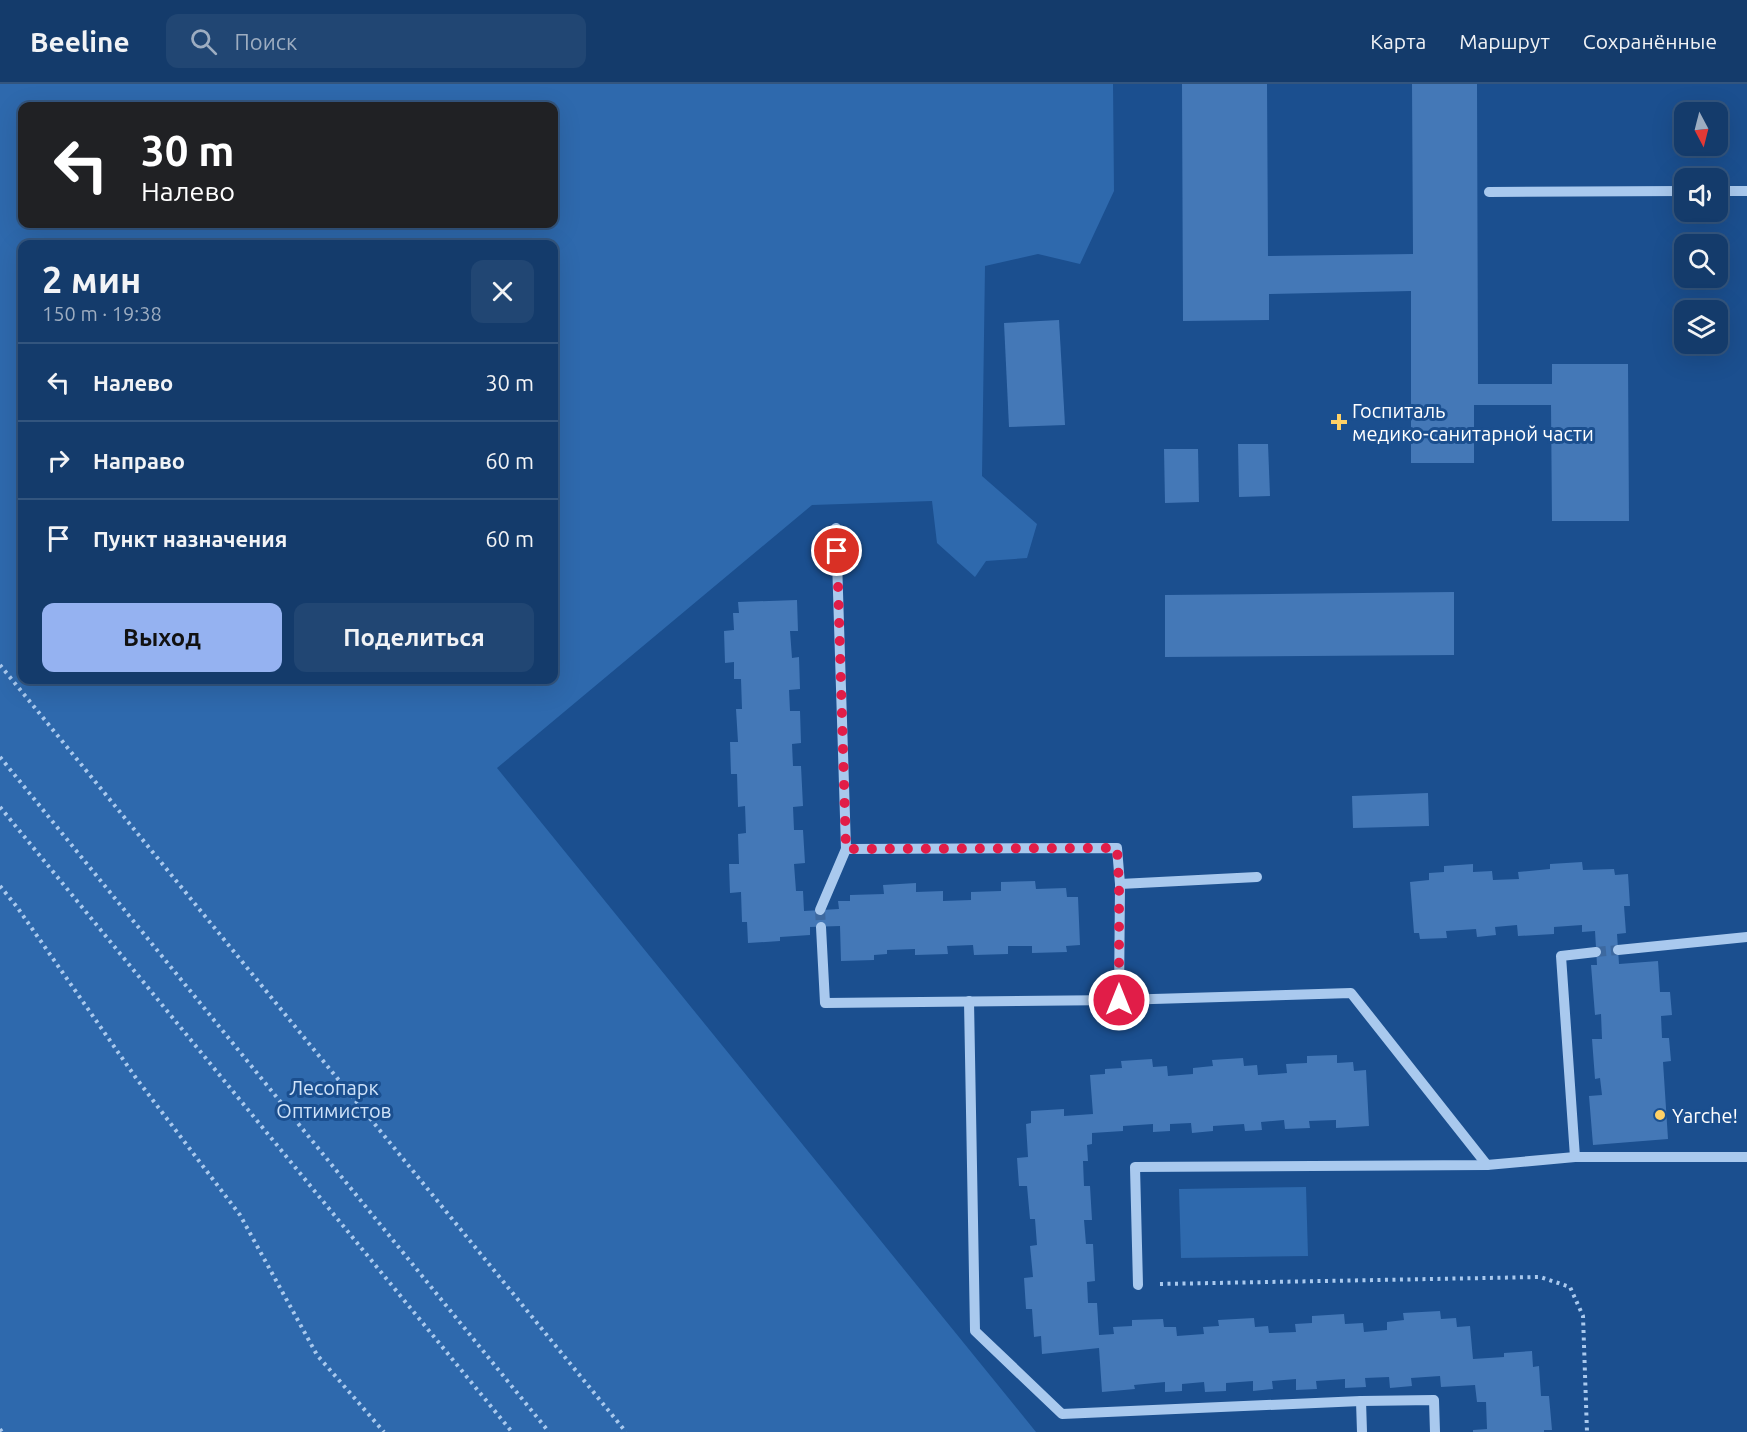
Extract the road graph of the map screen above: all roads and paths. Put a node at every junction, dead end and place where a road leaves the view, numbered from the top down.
1 (1674, 191) edge
2 (1728, 191) edge
3 (1747, 191) edge
4 (1489, 192) dead end
5 (836, 528) dead end
6 (0, 665) edge
7 (0, 757) edge
8 (0, 807) edge
9 (846, 849) junction
10 (1257, 877) dead end
11 (1119, 884) junction
12 (0, 886) edge
13 (819, 910) tunnel mouth
14 (821, 927) tunnel mouth
15 (1747, 937) edge
16 (1618, 950) tunnel mouth
17 (1596, 952) tunnel mouth
18 (1119, 1000) junction
19 (969, 1001) junction
20 (1575, 1156) junction
21 (1747, 1157) edge
22 (1487, 1165) junction
23 (1138, 1285) joint
24 (1361, 1401) junction
25 (384, 1432) edge
26 (512, 1432) edge
27 (549, 1432) edge
28 (626, 1432) edge
29 (1362, 1432) edge
30 (1435, 1432) edge
31 (1587, 1432) edge

1 - 4 lane
2 - 3 lane
5 - 9 lane
6 - 28 path
7 - 27 path
8 - 26 path
9 - 11 lane
9 - 13 lane
10 - 11 lane
11 - 18 lane
12 - 25 path
14 - 19 lane
15 - 16 lane
17 - 20 lane
18 - 19 lane
18 - 22 lane
19 - 24 lane
20 - 21 lane
20 - 22 lane
22 - 23 lane
23 - 31 path
24 - 29 lane
24 - 30 lane

